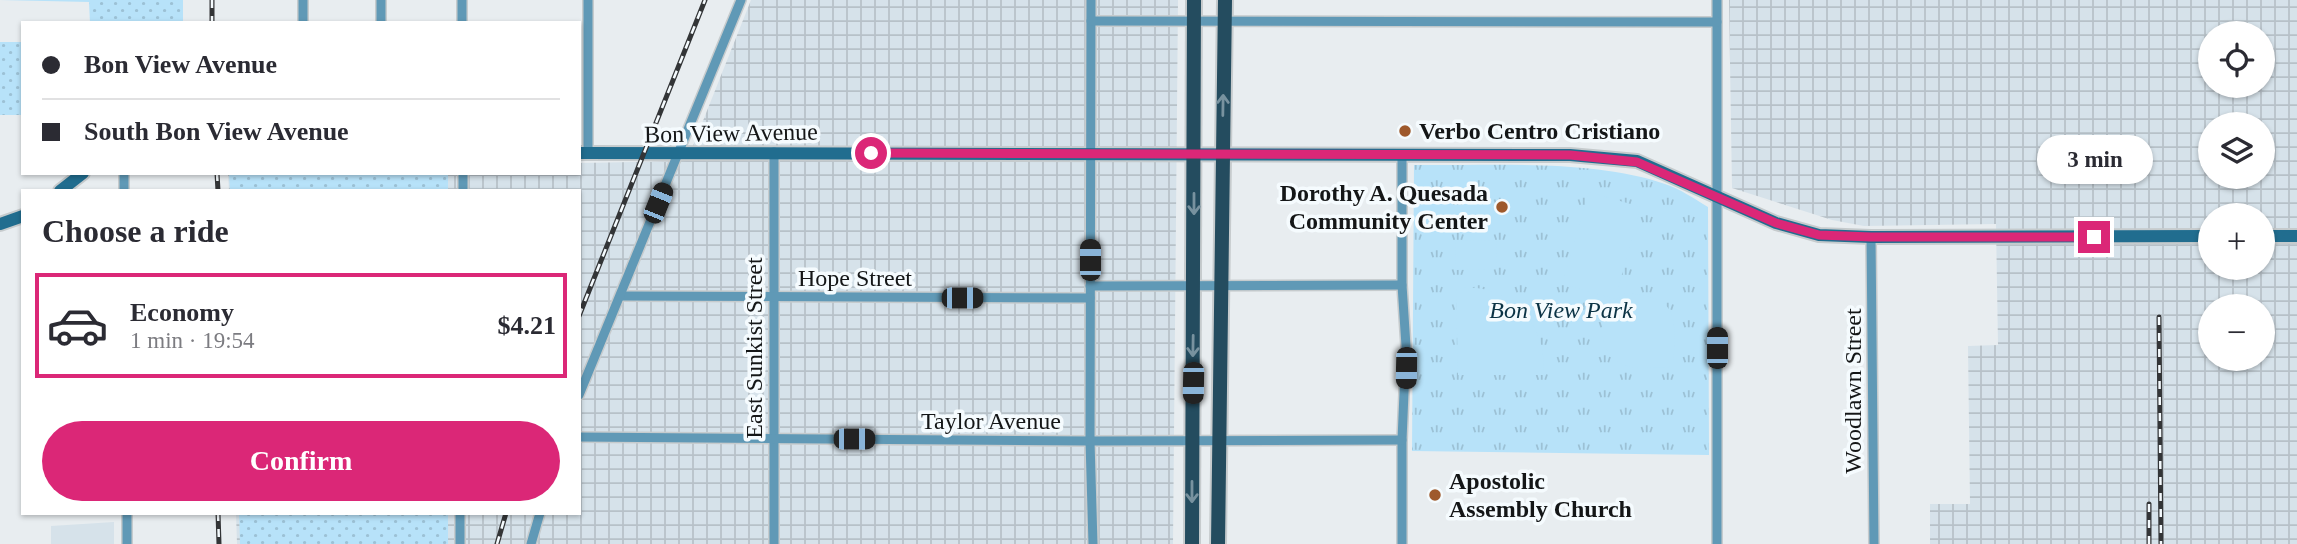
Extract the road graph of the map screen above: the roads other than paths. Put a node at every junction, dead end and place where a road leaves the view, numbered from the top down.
1 (303, 0) edge
2 (381, 0) edge
3 (462, 0) edge
4 (588, 0) edge
5 (741, 0) edge
6 (1091, 0) edge
7 (1194, 0) edge
8 (1225, 0) edge
9 (1717, 0) edge
10 (303, 21) edge
11 (381, 21) edge
12 (462, 21) edge
13 (1091, 21) junction
14 (1194, 21) junction
15 (1225, 21) junction
16 (1717, 22) junction
17 (774, 152) junction
18 (584, 153) edge
19 (678, 154) junction
20 (1194, 154) junction
21 (1223, 154) junction
22 (1091, 155) junction
23 (1402, 155) junction
24 (80, 175) edge
25 (63, 189) edge
26 (1716, 196) junction
27 (21, 217) edge
28 (0, 224) edge
29 (2198, 236) edge
30 (2275, 236) edge
31 (2297, 236) edge
32 (1871, 237) junction
33 (1194, 284) junction
34 (1220, 284) junction
35 (1402, 285) junction
36 (1090, 286) junction
37 (621, 296) junction
38 (775, 296) junction
39 (1090, 298) junction
40 (581, 390) edge
41 (581, 437) edge
42 (773, 439) junction
43 (1192, 439) junction
44 (1217, 439) junction
45 (1402, 440) junction
46 (1090, 441) junction
47 (127, 515) edge
48 (460, 515) edge
49 (539, 515) edge
50 (127, 544) edge
51 (460, 544) edge
52 (531, 544) edge
53 (774, 544) edge
54 (1093, 544) edge
55 (1192, 544) edge
56 (1217, 544) edge
57 (1402, 544) edge
58 (1717, 544) edge
59 (1874, 544) edge

1 - 10 street
2 - 11 street
3 - 12 street
4 - 18 street
5 - 19 street
6 - 13 street
7 - 14 main road
8 - 15 main road
9 - 16 street
13 - 14 street
13 - 22 street
14 - 15 street
14 - 20 main road
15 - 16 street
21 -> 15 main road
16 - 26 street
17 - 19 street, Bon View Avenue
17 - 22 street, Bon View Avenue
17 - 38 street, East Sunkist Street
18 - 19 street, Bon View Avenue
19 - 37 street
20 - 21 street, Bon View Avenue
20 - 22 street, Bon View Avenue
20 -> 33 main road
21 - 23 street, Bon View Avenue
21 - 34 main road
22 - 36 street
23 - 26 street, Bon View Avenue
23 - 35 street
24 - 25 street
26 - 32 street, Bon View Avenue
26 - 58 street
27 - 28 street
29 - 32 street, Bon View Avenue
30 - 31 street
32 - 59 street, Woodlawn Street
33 - 34 street
33 - 36 street
33 -> 43 main road
34 - 35 street
34 - 44 main road
35 - 45 street
36 - 39 street
37 - 38 street, Hope Street
37 - 40 street
38 - 39 street, Hope Street
38 - 42 street, East Sunkist Street
39 - 46 street
41 - 42 street, Taylor Avenue
42 - 46 street, Taylor Avenue
42 - 53 street, East Sunkist Street
43 - 44 street, Taylor Avenue
43 - 46 street, Taylor Avenue
43 -> 55 main road
44 - 45 street, Taylor Avenue
44 - 56 main road
45 - 57 street
46 - 54 street
47 - 50 street
48 - 51 street
49 - 52 street

